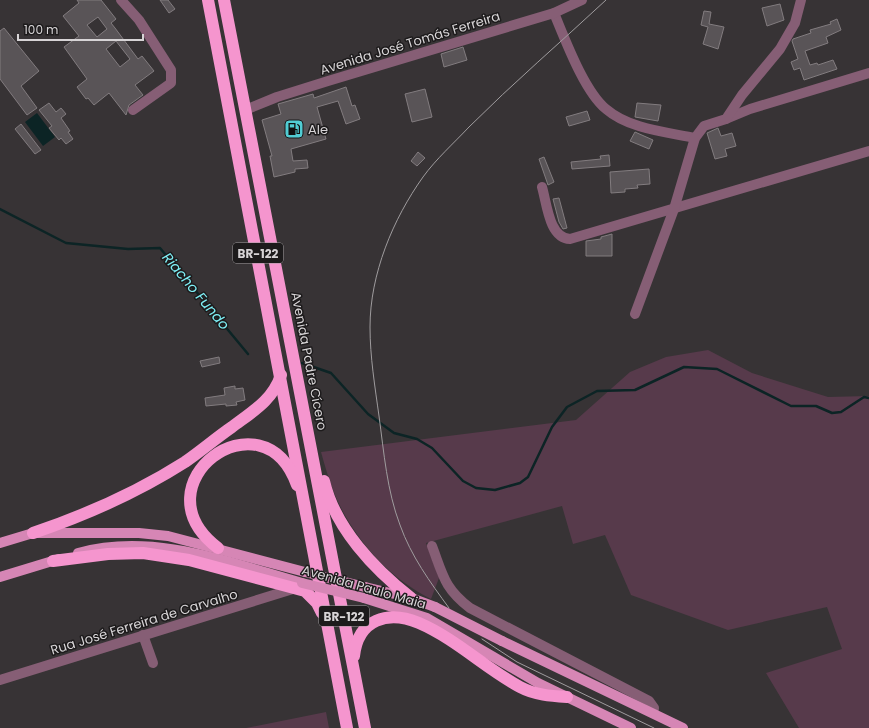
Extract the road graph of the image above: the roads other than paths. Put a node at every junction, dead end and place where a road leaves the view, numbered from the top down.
1 (121, 0) edge
2 (208, 0) edge
3 (224, 0) edge
4 (582, 0) edge
5 (801, 0) edge
6 (554, 13) junction
7 (869, 73) edge
8 (133, 110) dead end
9 (245, 110) junction
10 (726, 119) junction
11 (695, 138) junction
12 (869, 150) edge
13 (542, 187) dead end
14 (674, 209) junction
15 (635, 314) dead end
16 (281, 375) junction
17 (310, 444) junction
18 (305, 506) junction
19 (33, 533) junction
20 (0, 543) edge
21 (432, 546) dead end
22 (218, 548) junction
23 (54, 561) junction
24 (0, 578) edge
25 (299, 585) junction
26 (411, 598) junction
27 (328, 625) junction
28 (143, 635) junction
29 (154, 663) dead end
30 (353, 665) junction
31 (0, 680) edge
32 (567, 697) junction
33 (653, 714) junction
34 (347, 728) edge
35 (365, 728) edge
36 (631, 728) edge
37 (683, 728) edge

1 - 8 street
2 - 16 highway, BR-122
3 - 9 highway, Avenida Padre Cícero / BR-122
4 - 6 street, Avenida José Tomás Ferreira
5 - 10 street
6 - 9 street, Avenida José Tomás Ferreira
6 - 11 street
7 - 10 street
9 - 17 highway, Avenida Padre Cícero / BR-122
10 - 11 street
11 - 14 street
12 - 14 street
13 - 14 street
14 - 15 street
16 - 18 highway, BR-122
16 - 19 highway
17 - 26 highway
17 - 30 highway, Avenida Padre Cícero / BR-122
18 - 22 highway
18 - 27 highway, BR-122
19 - 20 main road
19 - 22 main road
21 - 33 street
22 - 26 main road, bridge
23 - 24 main road, Avenida Paulo Maia
23 - 25 highway
23 - 25 main road, Avenida Paulo Maia
25 - 27 highway
25 - 28 street, Rua José Ferreira de Carvalho
25 - 32 main road, Avenida Paulo Maia, bridge
26 - 33 main road, bridge
27 - 34 highway, BR-122
28 - 29 street
28 - 31 street, Rua José Ferreira de Carvalho
30 - 32 highway
30 - 35 highway, Avenida Padre Cícero / BR-122
32 - 36 main road, Avenida Paulo Maia
33 - 37 main road

